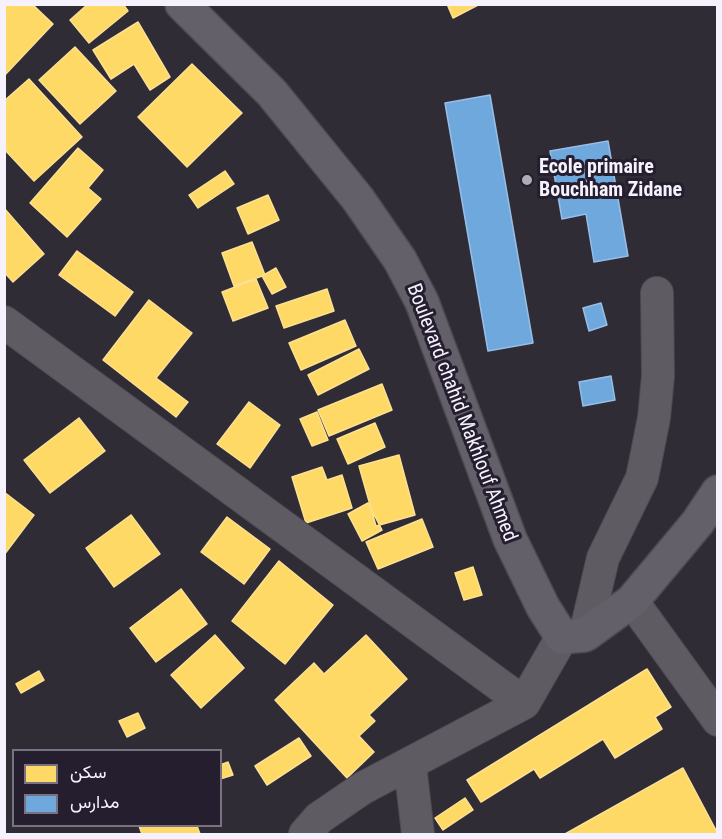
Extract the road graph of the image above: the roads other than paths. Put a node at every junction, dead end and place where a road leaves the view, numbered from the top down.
1 (182, 4) edge
2 (657, 293) dead end
3 (4, 322) edge
4 (717, 492) edge
5 (632, 601) junction
6 (573, 636) junction
7 (524, 703) junction
8 (717, 720) edge
9 (410, 765) junction
10 (305, 834) edge
11 (418, 834) edge

1 - 6 main road, Boulevard chahid Makhlouf Ahmed
2 - 6 street
3 - 7 street
4 - 5 main road
5 - 6 main road
5 - 8 street
6 - 7 street
7 - 9 street
9 - 10 street
9 - 11 street

